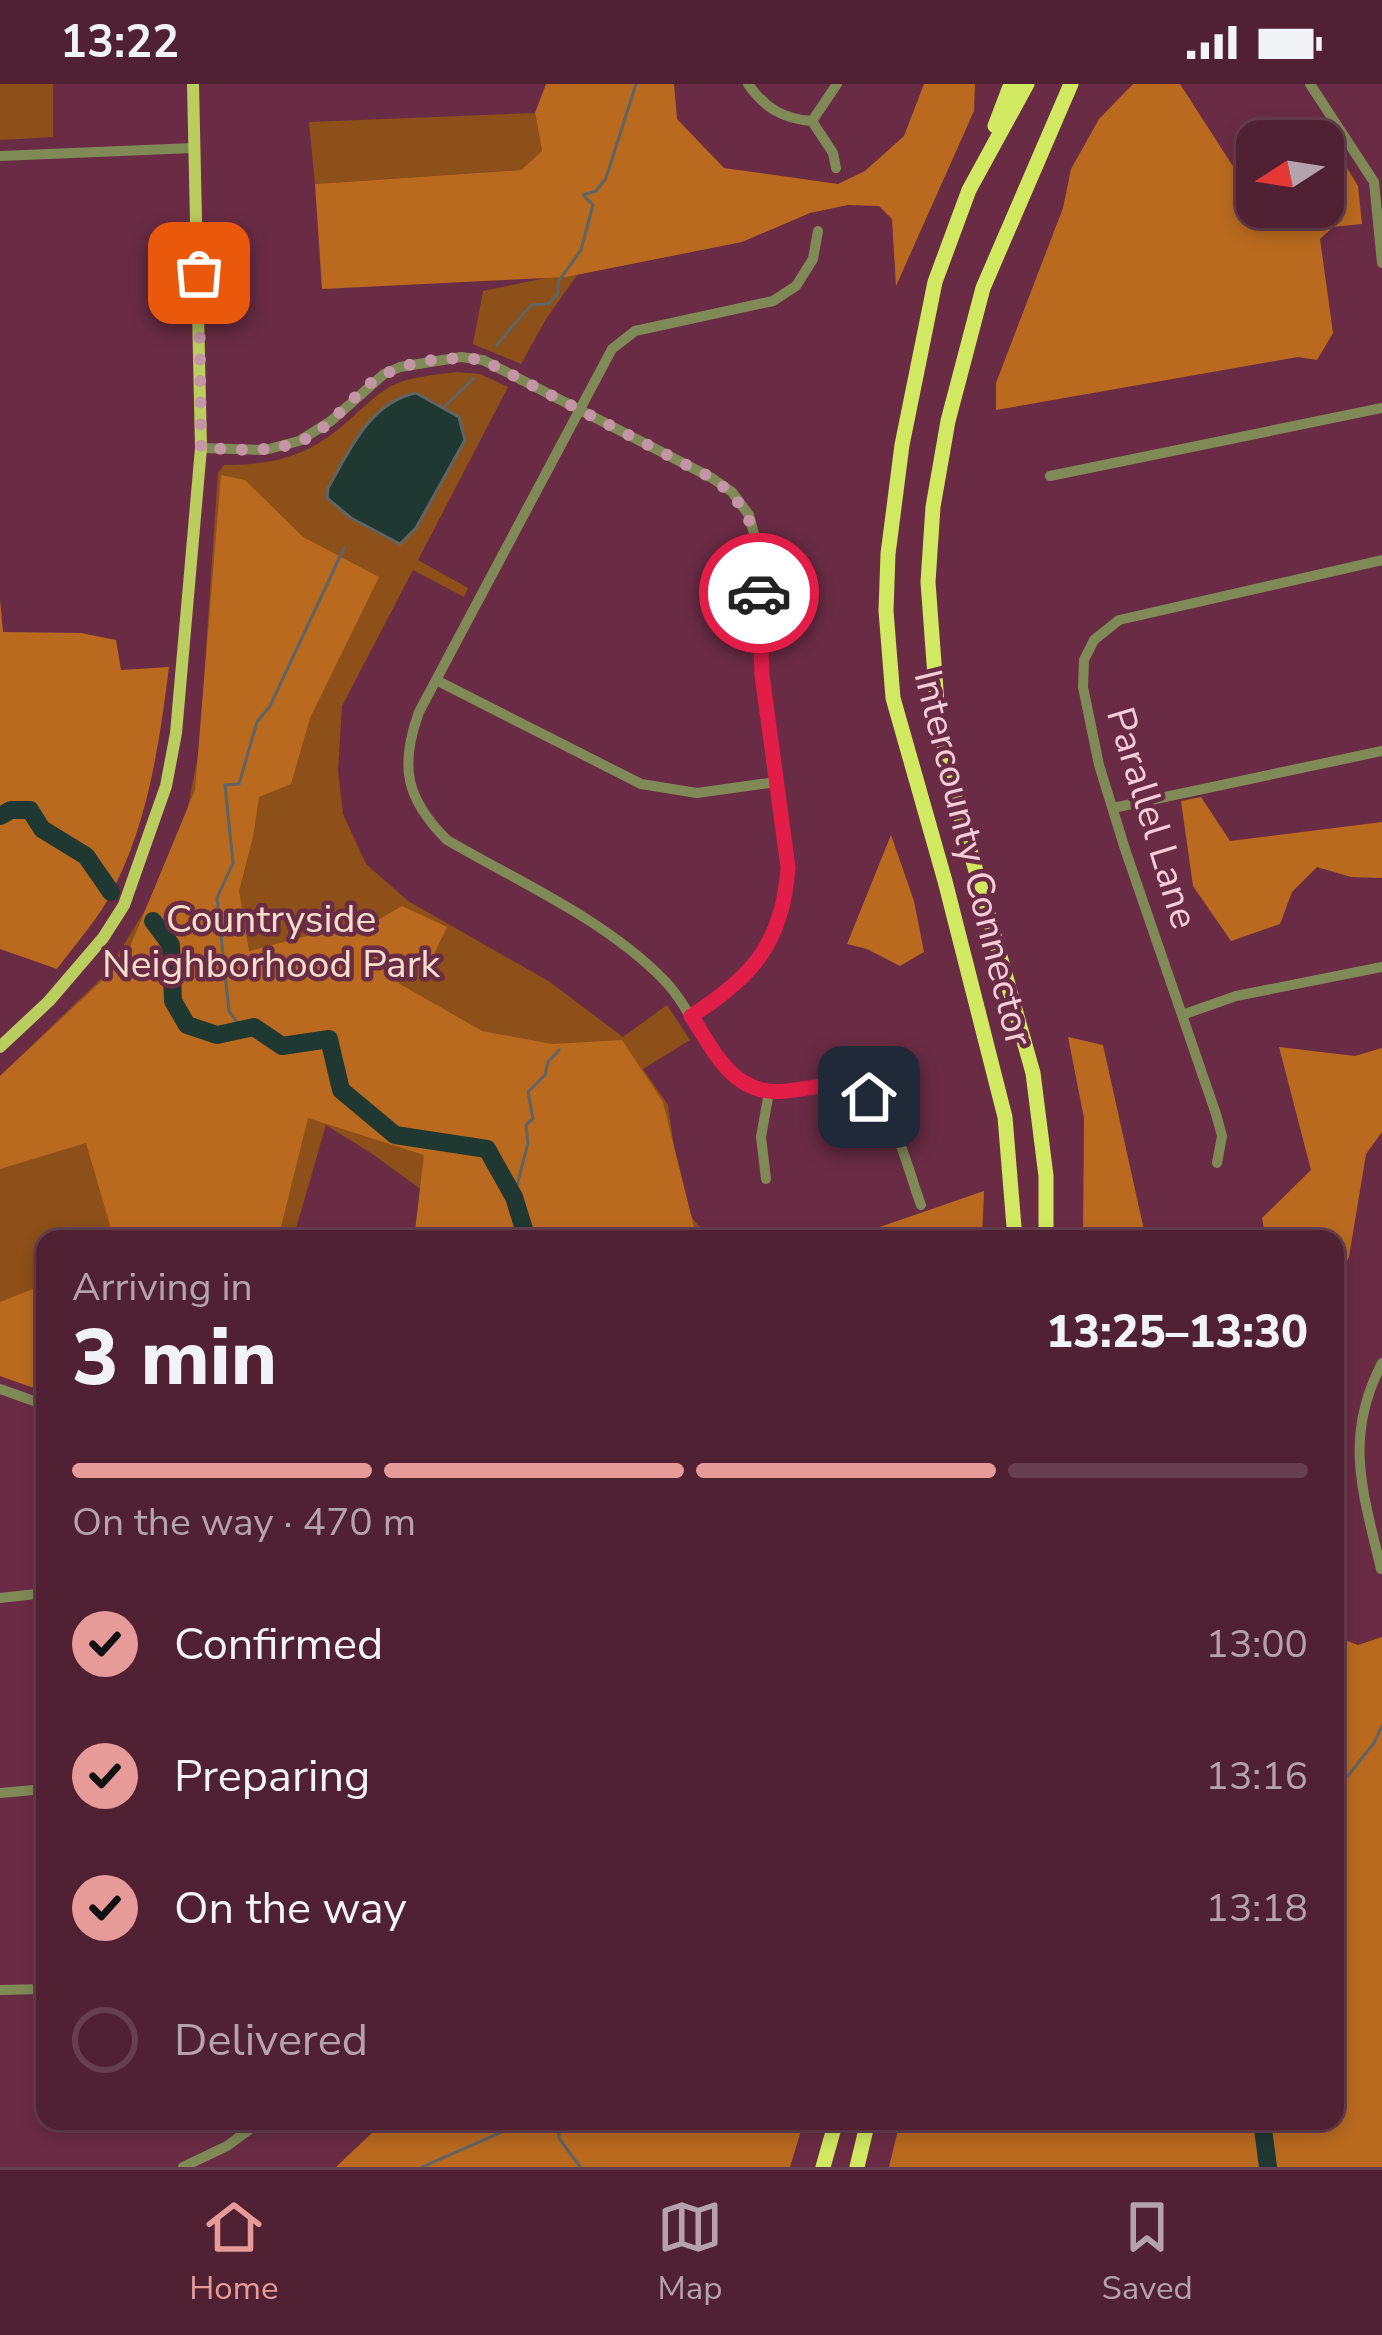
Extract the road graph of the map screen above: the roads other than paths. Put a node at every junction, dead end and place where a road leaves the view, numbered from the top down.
1 (193, 84) edge
2 (748, 84) edge
3 (837, 84) edge
4 (1011, 84) edge
5 (1027, 84) edge
6 (1071, 84) edge
7 (1310, 84) edge
8 (812, 121) junction
9 (194, 148) junction
10 (0, 156) edge
11 (836, 168) dead end
12 (1376, 173) edge
13 (969, 190) junction
14 (818, 231) dead end
15 (1382, 263) edge
16 (579, 407) junction
17 (1382, 408) edge
18 (201, 448) junction
19 (1050, 476) dead end
20 (1382, 560) edge
21 (436, 680) junction
22 (1382, 751) edge
23 (776, 782) junction
24 (1113, 808) junction
25 (1382, 967) edge
26 (1182, 1015) junction
27 (691, 1016) junction
28 (0, 1047) edge
29 (769, 1092) junction
30 (1217, 1163) dead end
31 (766, 1179) dead end
32 (921, 1205) dead end
33 (1014, 1230) edge
34 (1046, 1230) edge
35 (1382, 1363) edge
36 (0, 1389) edge
37 (36, 1402) edge
38 (1381, 1569) edge
39 (36, 1594) edge
40 (0, 1598) edge
41 (36, 1790) edge
42 (0, 1793) edge
43 (36, 1989) edge
44 (0, 1990) edge
45 (249, 2130) edge
46 (833, 2130) edge
47 (866, 2130) edge
48 (183, 2167) edge
49 (823, 2167) edge
50 (856, 2167) edge

1 - 9 main road
2 - 8 street
3 - 8 street
4 - 13 highway
5 - 13 highway, Intercounty Connector
6 - 34 highway, Intercounty Connector
7 - 12 street
8 - 11 street
9 - 10 street
9 - 18 main road
12 - 15 street
13 - 33 highway, Intercounty Connector
14 - 16 street
16 - 18 street
16 - 21 street
16 - 23 street
17 - 19 street
18 - 28 main road
20 - 24 street, Parallel Lane
21 - 23 street
21 - 27 street
22 - 24 street
23 - 27 street
24 - 26 street, Parallel Lane
25 - 26 street
26 - 30 street, Parallel Lane
27 - 29 street
29 - 31 street
29 - 32 street
35 - 38 street
36 - 37 street
39 - 40 street
41 - 42 street
43 - 44 street
45 - 48 street
46 - 49 highway
47 - 50 highway

